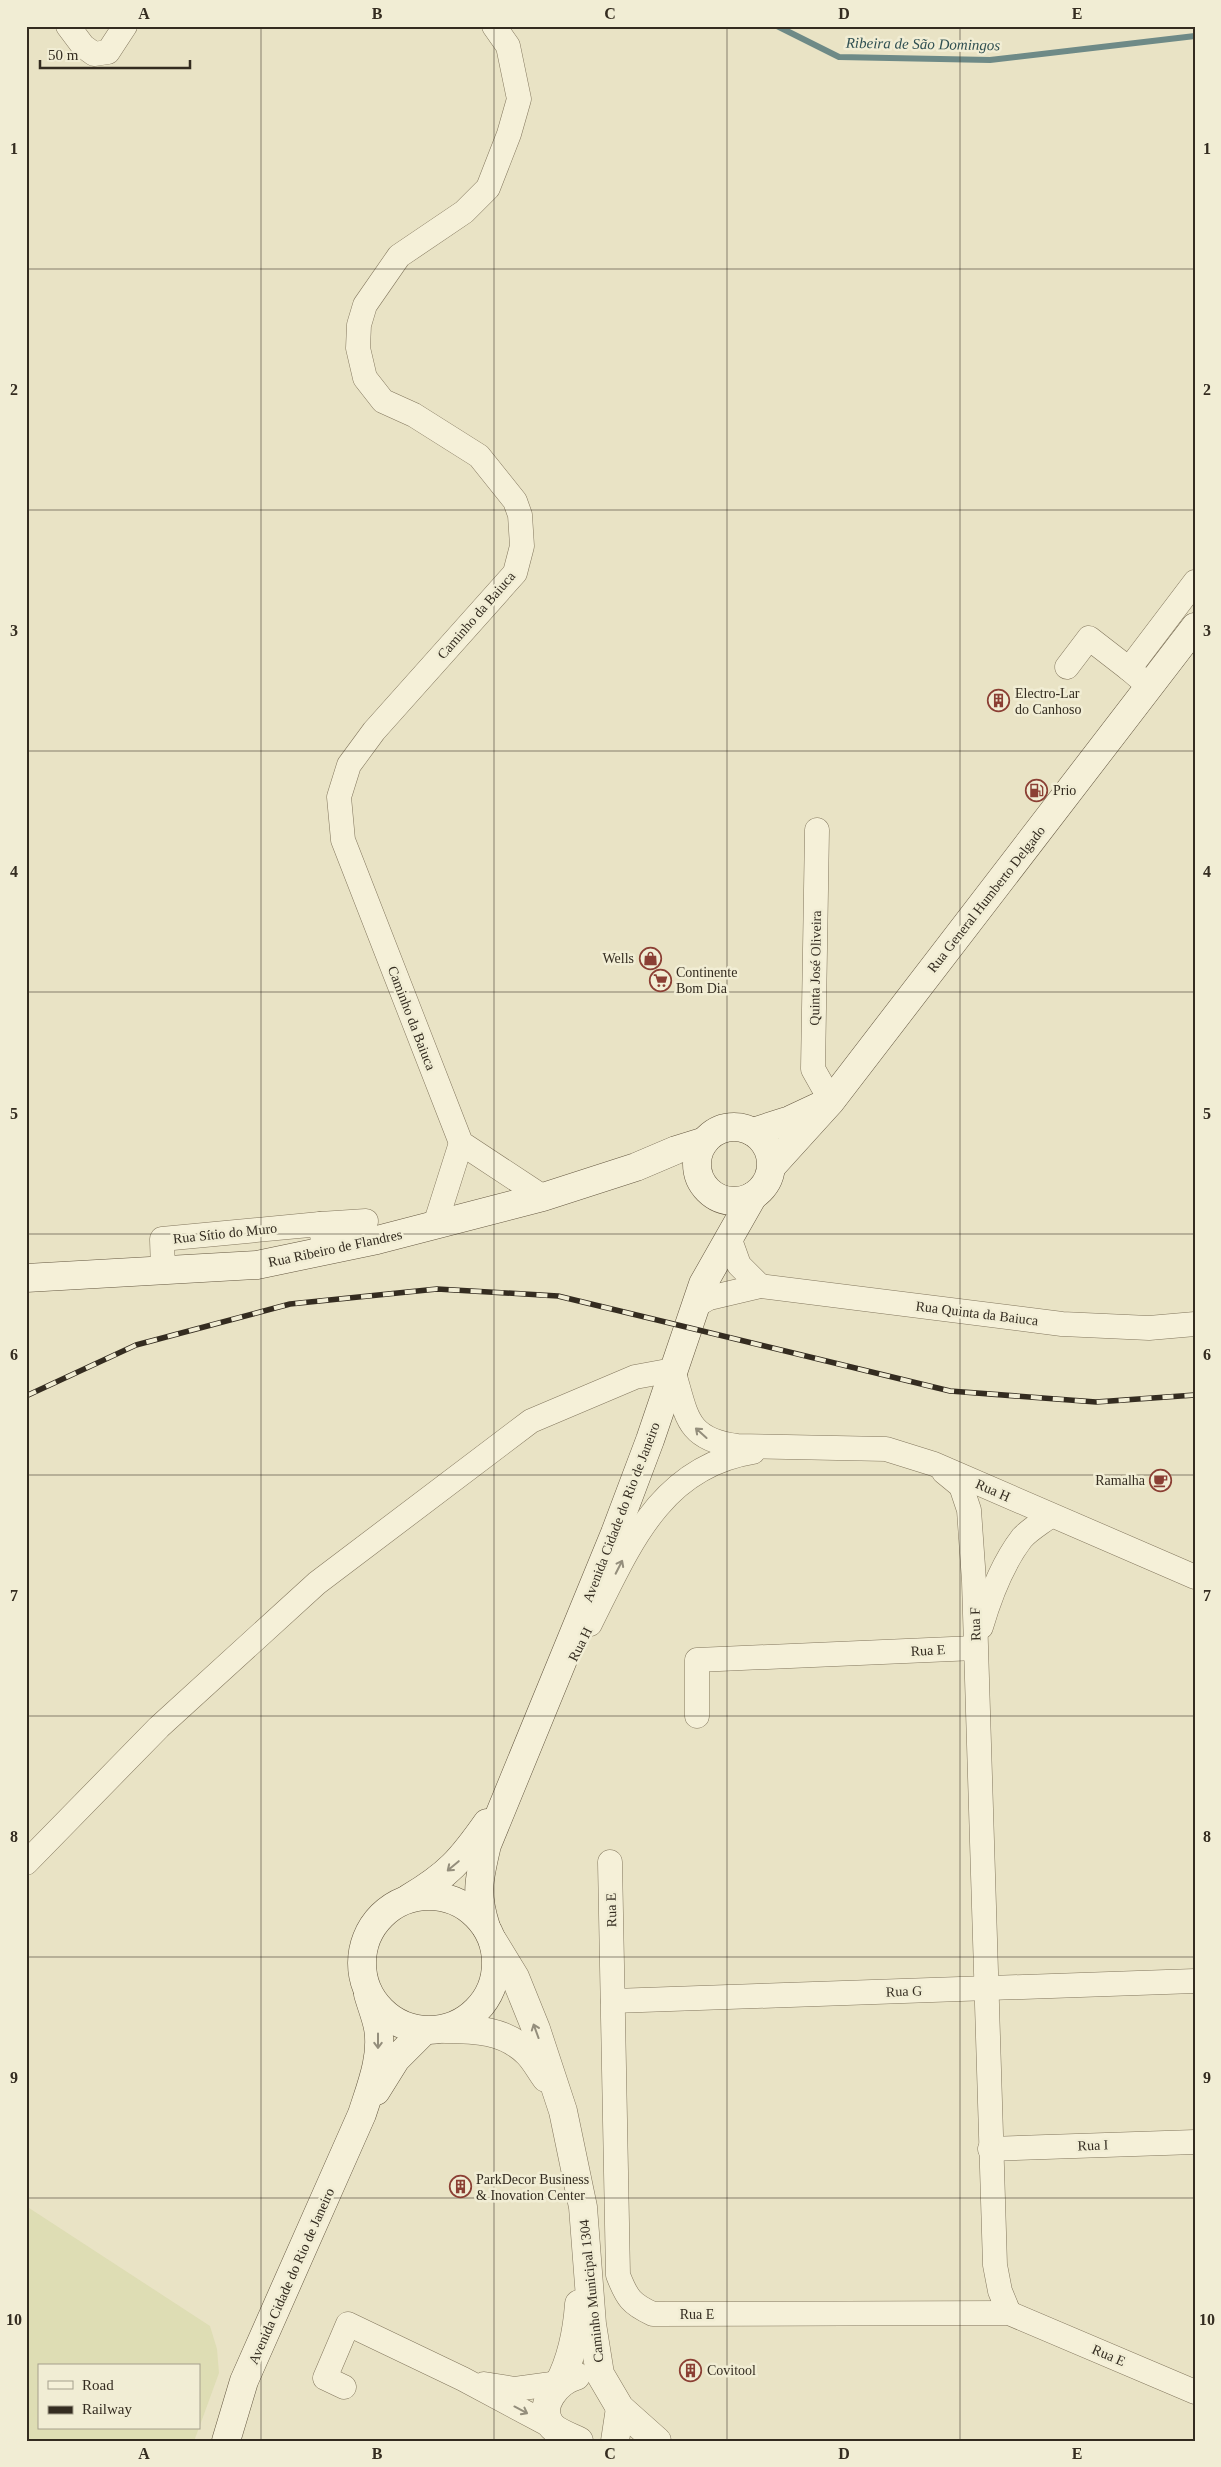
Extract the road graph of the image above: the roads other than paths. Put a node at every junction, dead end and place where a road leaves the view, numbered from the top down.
1 (68, 26) edge
2 (125, 26) edge
3 (494, 26) edge
4 (1195, 582) edge
5 (1195, 627) edge
6 (1067, 667) dead end
7 (1139, 678) junction
8 (817, 830) dead end
9 (831, 1101) junction
10 (753, 1132) junction
11 (706, 1141) junction
12 (461, 1144) junction
13 (772, 1166) junction
14 (636, 1167) junction
15 (700, 1178) junction
16 (753, 1196) junction
17 (543, 1197) junction
18 (366, 1221) dead end
19 (320, 1224) junction
20 (434, 1225) junction
21 (729, 1237) junction
22 (325, 1251) junction
23 (163, 1271) junction
24 (709, 1271) junction
25 (26, 1278) edge
26 (760, 1286) junction
27 (695, 1306) junction
28 (1195, 1324) edge
29 (673, 1370) junction
30 (782, 1447) junction
31 (934, 1464) junction
32 (1050, 1516) junction
33 (1195, 1577) edge
34 (975, 1648) junction
35 (697, 1716) dead end
36 (525, 1751) junction
37 (610, 1862) dead end
38 (26, 1863) edge
39 (405, 1900) junction
40 (489, 1934) junction
41 (1195, 1982) edge
42 (985, 1989) junction
43 (368, 1994) junction
44 (613, 2001) junction
45 (434, 2030) junction
46 (563, 2110) junction
47 (362, 2114) junction
48 (1195, 2142) edge
49 (990, 2149) junction
50 (583, 2207) junction
51 (1009, 2313) junction
52 (600, 2374) junction
53 (462, 2380) junction
54 (559, 2384) junction
55 (344, 2387) dead end
56 (1195, 2392) edge
57 (620, 2408) junction
58 (551, 2426) junction
59 (226, 2441) edge
60 (579, 2441) edge
61 (615, 2441) edge
62 (657, 2441) edge

1 - 2 street
3 - 12 street, Caminho da Baiuca
4 - 7 street
5 - 7 main road, Rua General Humberto Delgado
6 - 7 street
7 - 9 main road, Rua General Humberto Delgado
8 - 9 street, Quinta José Oliveira
9 - 10 main road, Rua Ribeiro de Flandres
9 - 13 main road, Rua General Humberto Delgado
10 - 11 main road, Rua Ribeiro de Flandres
10 - 13 main road
11 - 14 main road, Rua Ribeiro de Flandres
11 - 15 main road
12 - 17 street
12 - 20 street
13 - 16 main road
14 - 15 main road, Rua Ribeiro de Flandres
14 - 17 main road, Rua Ribeiro de Flandres
15 - 16 main road
15 - 24 main road
16 - 21 main road
17 - 20 main road, Rua Ribeiro de Flandres
18 - 19 street, Rua Sítio do Muro
19 - 22 street
19 - 23 street, Rua Sítio do Muro
20 - 22 main road, Rua Ribeiro de Flandres
21 - 24 main road
21 - 26 street
22 - 23 main road, Rua Ribeiro de Flandres
23 - 25 main road, Rua Ribeiro de Flandres
24 - 27 main road, Avenida Cidade do Rio de Janeiro
26 - 27 street, Rua Quinta da Baiuca
26 - 28 street, Rua Quinta da Baiuca
27 - 29 main road, Avenida Cidade do Rio de Janeiro
30 -> 29 street, Rua H
29 - 36 main road, Avenida Cidade do Rio de Janeiro
29 - 38 street
30 - 31 street, Rua H
36 -> 30 street, Rua H
31 - 32 street, Rua H
31 - 34 street, Rua F
32 - 33 street, Rua H
32 - 34 street, Rua F
34 - 35 street, Rua E
34 - 42 street
36 -> 39 main road, Avenida Cidade do Rio de Janeiro
36 - 40 main road, Avenida Cidade do Rio de Janeiro
37 - 44 street, Rua E
39 - 40 main road
39 - 43 main road
40 - 45 main road
46 -> 40 main road, Caminho Municipal 1304
41 - 42 street, Rua G
42 - 44 street, Rua G
42 - 49 street
43 - 45 main road
43 -> 47 main road, Avenida Cidade do Rio de Janeiro
44 - 51 street, Rua E
45 - 46 main road, Caminho Municipal 1304
45 - 47 main road, Avenida Cidade do Rio de Janeiro
46 - 50 main road, Caminho Municipal 1304
47 - 59 main road, Avenida Cidade do Rio de Janeiro
48 - 49 street, Rua I
49 - 51 street
50 - 52 main road, Caminho Municipal 1304
50 - 54 main road, Caminho Municipal 1304
51 - 56 street, Rua E
52 - 54 main road, Caminho Municipal 1304
52 - 57 main road, Caminho Municipal 1304
53 - 54 street, Caminho Municipal 1304
53 - 55 street, Caminho Municipal 1304
53 -> 58 street, Caminho Municipal 1304
54 - 58 main road, Caminho Municipal 1304
57 - 61 main road
57 - 62 main road, Caminho Municipal 1304
58 - 60 main road, Caminho Municipal 1304

